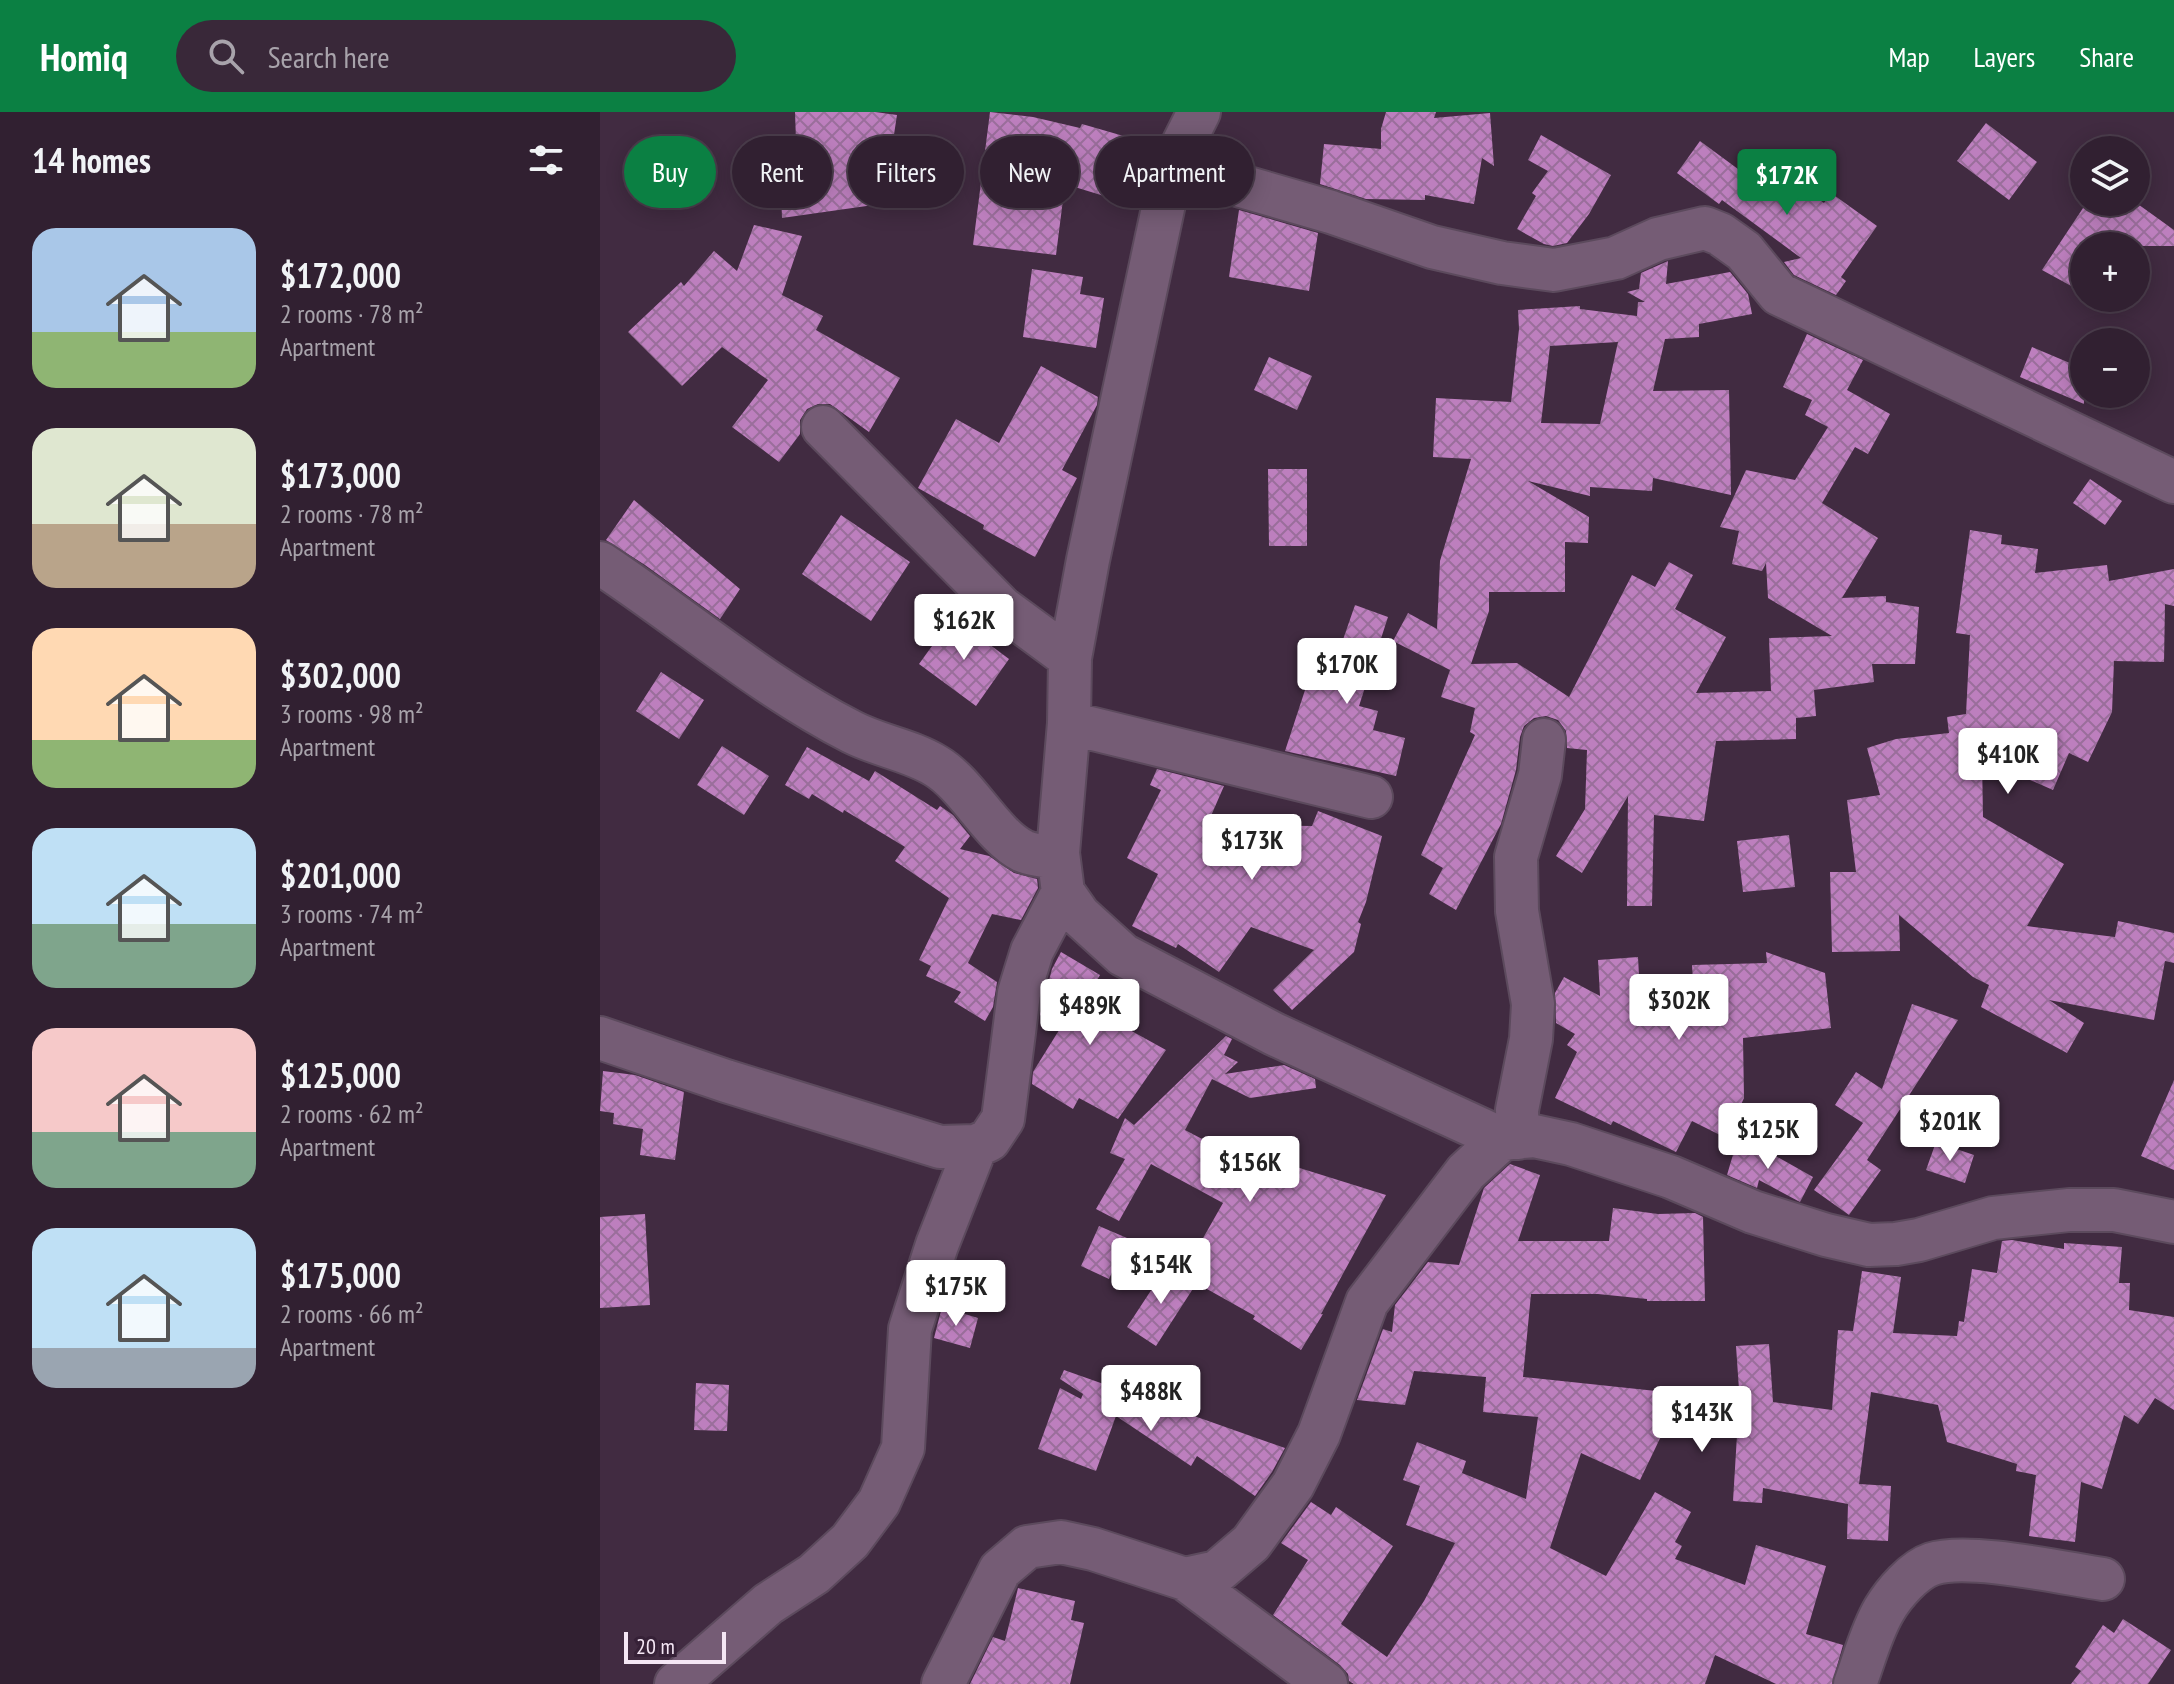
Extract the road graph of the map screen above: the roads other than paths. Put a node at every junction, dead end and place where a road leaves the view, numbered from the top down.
1 (1199, 112) edge
2 (1187, 136) edge
3 (1254, 190) edge
4 (1163, 208) edge
5 (823, 427) dead end
6 (2174, 482) edge
7 (600, 563) edge
8 (1070, 658) junction
9 (1069, 723) junction
10 (1544, 740) dead end
11 (1371, 797) dead end
12 (1060, 875) junction
13 (600, 1038) edge
14 (1510, 1139) junction
15 (976, 1146) junction
16 (2174, 1222) edge
17 (1185, 1579) junction
18 (2103, 1579) dead end
19 (676, 1684) edge
20 (943, 1684) edge
21 (1326, 1684) edge
22 (1855, 1684) edge

1 - 2 street
3 - 6 street
4 - 8 street
5 - 8 street
7 - 12 street
8 - 9 street
9 - 11 street
9 - 12 street
10 - 14 street
12 - 14 street
12 - 15 street
13 - 15 street
14 - 16 street
14 - 17 street
15 - 19 street
17 - 20 street
17 - 21 street
18 - 22 street

